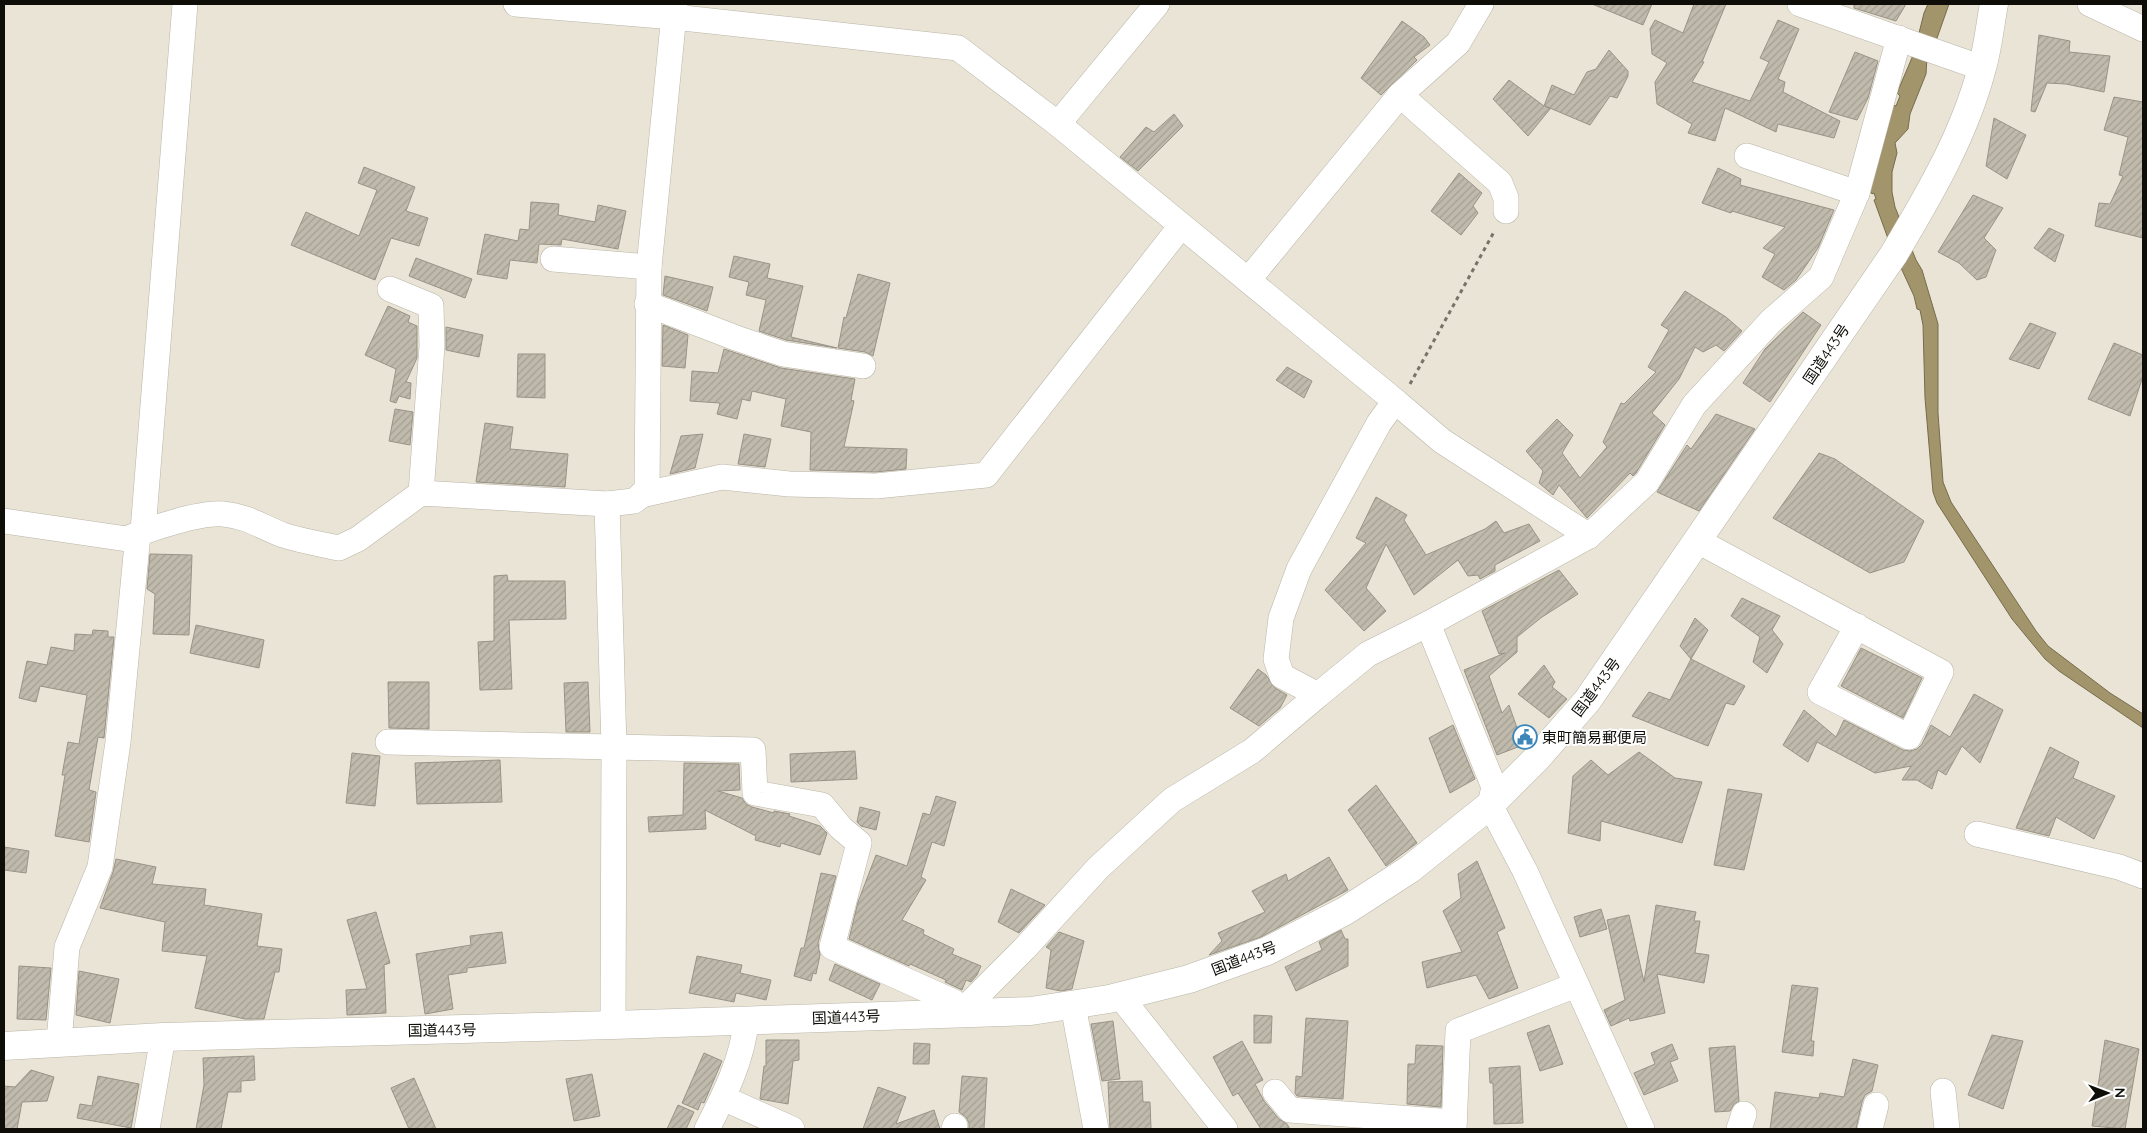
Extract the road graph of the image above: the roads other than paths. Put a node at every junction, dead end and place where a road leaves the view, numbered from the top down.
1 (185, 4) edge
2 (516, 4) edge
3 (1156, 4) edge
4 (1481, 4) edge
5 (1800, 4) edge
6 (1994, 4) edge
7 (2090, 4) edge
8 (675, 10) edge
9 (2143, 29) edge
10 (1899, 38) junction
11 (1982, 68) junction
12 (1400, 95) junction
13 (1058, 124) junction
14 (1747, 156) dead end
15 (1857, 193) junction
16 (1506, 210) road end
17 (1181, 226) junction
18 (553, 260) dead end
19 (649, 267) junction
20 (1249, 279) junction
21 (390, 289) dead end
22 (647, 304) junction
23 (863, 366) dead end
24 (1395, 402) junction
25 (421, 494) junction
26 (641, 496) junction
27 (607, 504) junction
28 (4, 521) edge
29 (140, 532) junction
30 (1589, 536) junction
31 (1698, 541) junction
32 (1428, 624) junction
33 (1857, 626) junction
34 (1318, 695) junction
35 (388, 742) dead end
36 (614, 747) junction
37 (1490, 805) junction
38 (1977, 834) dead end
39 (2143, 876) edge
40 (1576, 985) junction
41 (1120, 996) junction
42 (1073, 1004) junction
43 (959, 1014) junction
44 (746, 1020) junction
45 (613, 1025) junction
46 (163, 1037) junction
47 (59, 1042) junction
48 (4, 1046) edge
49 (1943, 1090) dead end
50 (1276, 1092) dead end
51 (723, 1098) junction
52 (1876, 1105) dead end
53 (1454, 1126) edge
54 (147, 1129) edge
55 (707, 1129) edge
56 (792, 1129) edge
57 (1096, 1129) edge
58 (1225, 1129) edge
59 (1642, 1129) edge
60 (1870, 1129) edge
61 (1947, 1129) edge

1 - 29 street
2 - 8 street
3 - 13 street
4 - 12 street
5 - 10 street
6 - 11 highway, 国道443号
7 - 9 street
8 - 13 street
8 - 19 street
10 - 11 street
10 - 15 street
11 - 31 highway, 国道443号
12 - 16 street
12 - 20 street
13 - 17 street
14 - 15 street
15 - 30 street
17 - 20 street
17 - 26 street
18 - 19 street
19 - 22 street
20 - 24 street
21 - 25 street
22 - 23 street
22 - 26 street
24 - 30 street
24 - 34 street
25 - 27 street
25 - 29 street
26 - 27 street
27 - 36 street
28 - 29 street
29 - 47 street
30 - 32 street
31 - 33 street
31 - 37 highway, 国道443号
32 - 34 street
32 - 37 street
33 - 33 street
34 - 43 street
35 - 36 street
36 - 43 street
36 - 45 street
37 - 40 street
37 - 41 highway, 国道443号
38 - 39 street
40 - 53 street
40 - 59 street
41 - 42 highway, 国道443号
41 - 58 street
42 - 43 highway, 国道443号
42 - 57 street
43 - 44 highway, 国道443号
44 - 45 highway, 国道443号
44 - 51 street
45 - 46 highway, 国道443号
46 - 47 highway, 国道443号
46 - 54 street
47 - 48 highway, 国道443号
49 - 61 street
50 - 53 street
51 - 55 street
51 - 56 street
52 - 60 street

